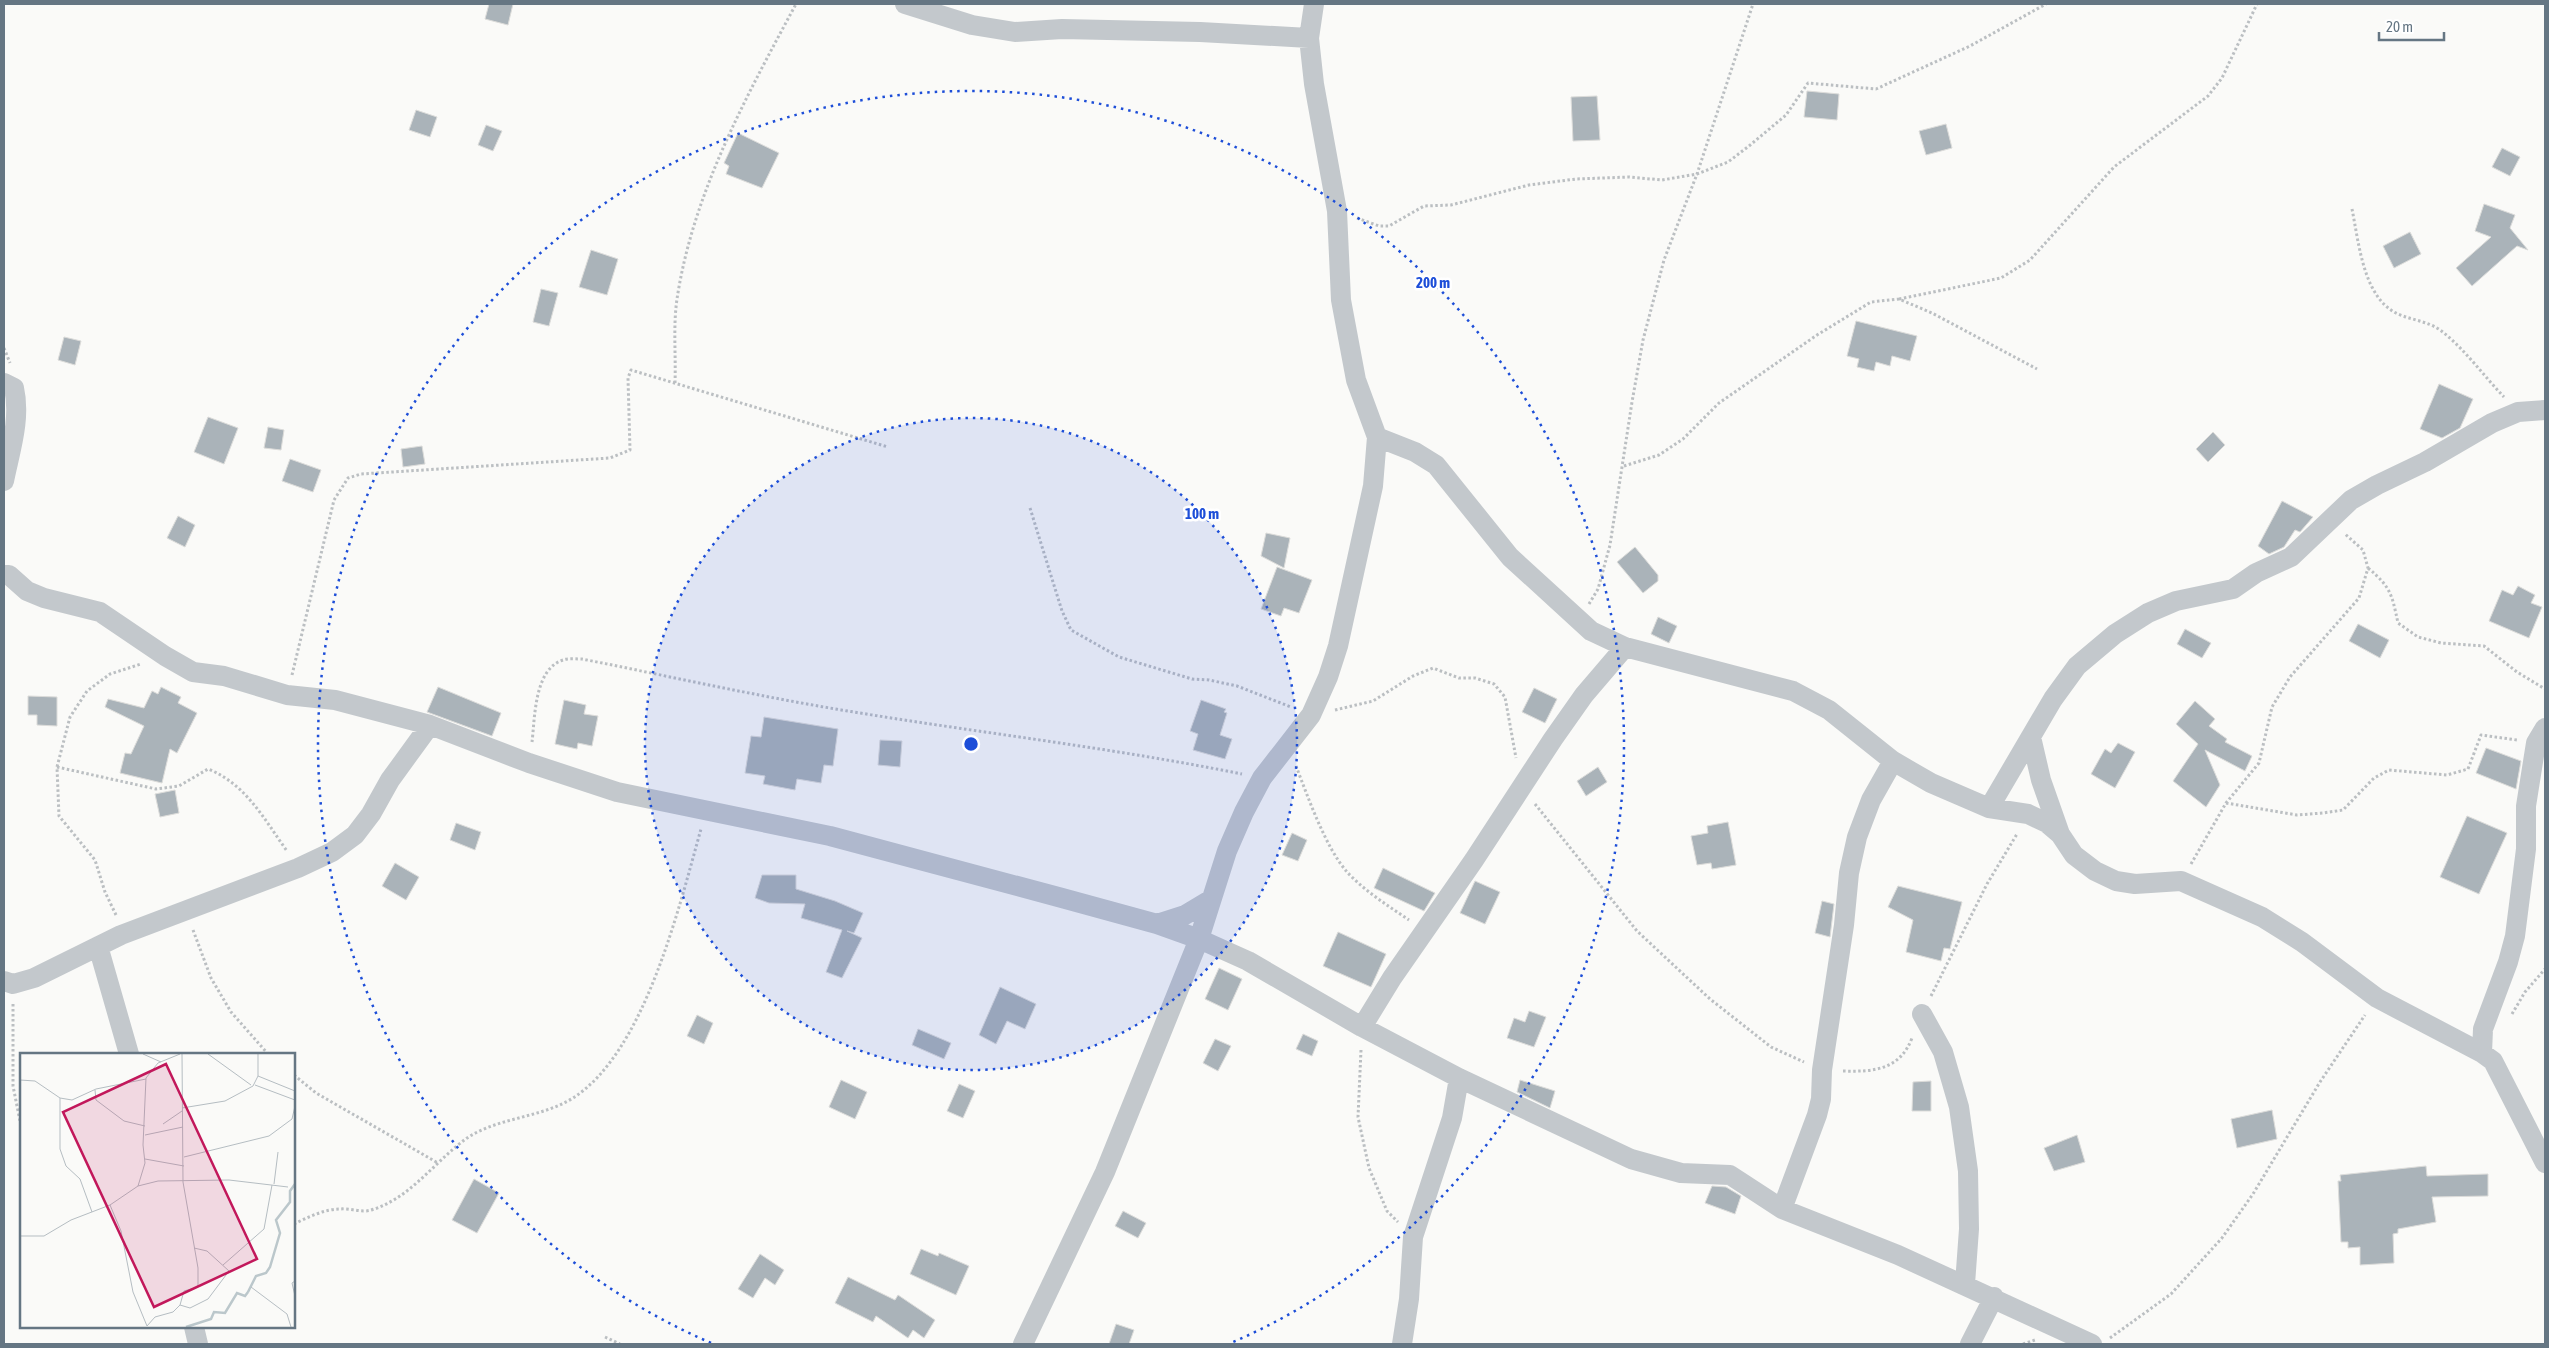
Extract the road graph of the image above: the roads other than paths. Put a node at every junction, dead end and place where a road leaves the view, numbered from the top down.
1 (906, 4) edge
2 (1314, 4) edge
3 (1309, 38) junction
4 (4, 383) edge
5 (2545, 410) edge
6 (1377, 437) junction
7 (4, 481) edge
8 (4, 575) edge
9 (1625, 647) junction
10 (430, 725) junction
11 (2541, 736) edge
12 (2031, 738) junction
13 (1893, 761) junction
14 (1989, 808) junction
15 (2060, 834) junction
16 (1210, 900) junction
17 (1157, 924) junction
18 (1199, 939) junction
19 (98, 946) junction
20 (8, 982) edge
21 (1922, 1014) road end
22 (1362, 1027) junction
23 (129, 1053) edge
24 (2482, 1053) junction
25 (1459, 1078) junction
26 (2545, 1163) edge
27 (1782, 1209) junction
28 (1965, 1284) junction
29 (1994, 1297) junction
30 (194, 1328) edge
31 (2100, 1342) edge
32 (198, 1344) edge
33 (1023, 1344) edge
34 (1402, 1344) edge
35 (1970, 1344) edge

1 - 3 street
2 - 3 street
3 - 6 street
4 - 7 street
5 - 12 street
6 - 9 street
6 - 16 street
8 - 10 street
9 - 13 street
9 - 22 street
10 - 17 street
10 - 19 street
11 - 24 street
12 - 14 street
12 - 15 street
13 - 14 street
13 - 27 street
14 - 15 street
15 - 24 street
16 - 17 street
16 - 18 street
17 - 18 street
18 - 22 street
18 - 33 street
19 - 20 street
19 - 23 street
21 - 28 street
22 - 25 street
24 - 26 street
25 - 27 street
25 - 34 street
27 - 28 street
28 - 29 street
29 - 31 street
29 - 35 street
30 - 32 street

